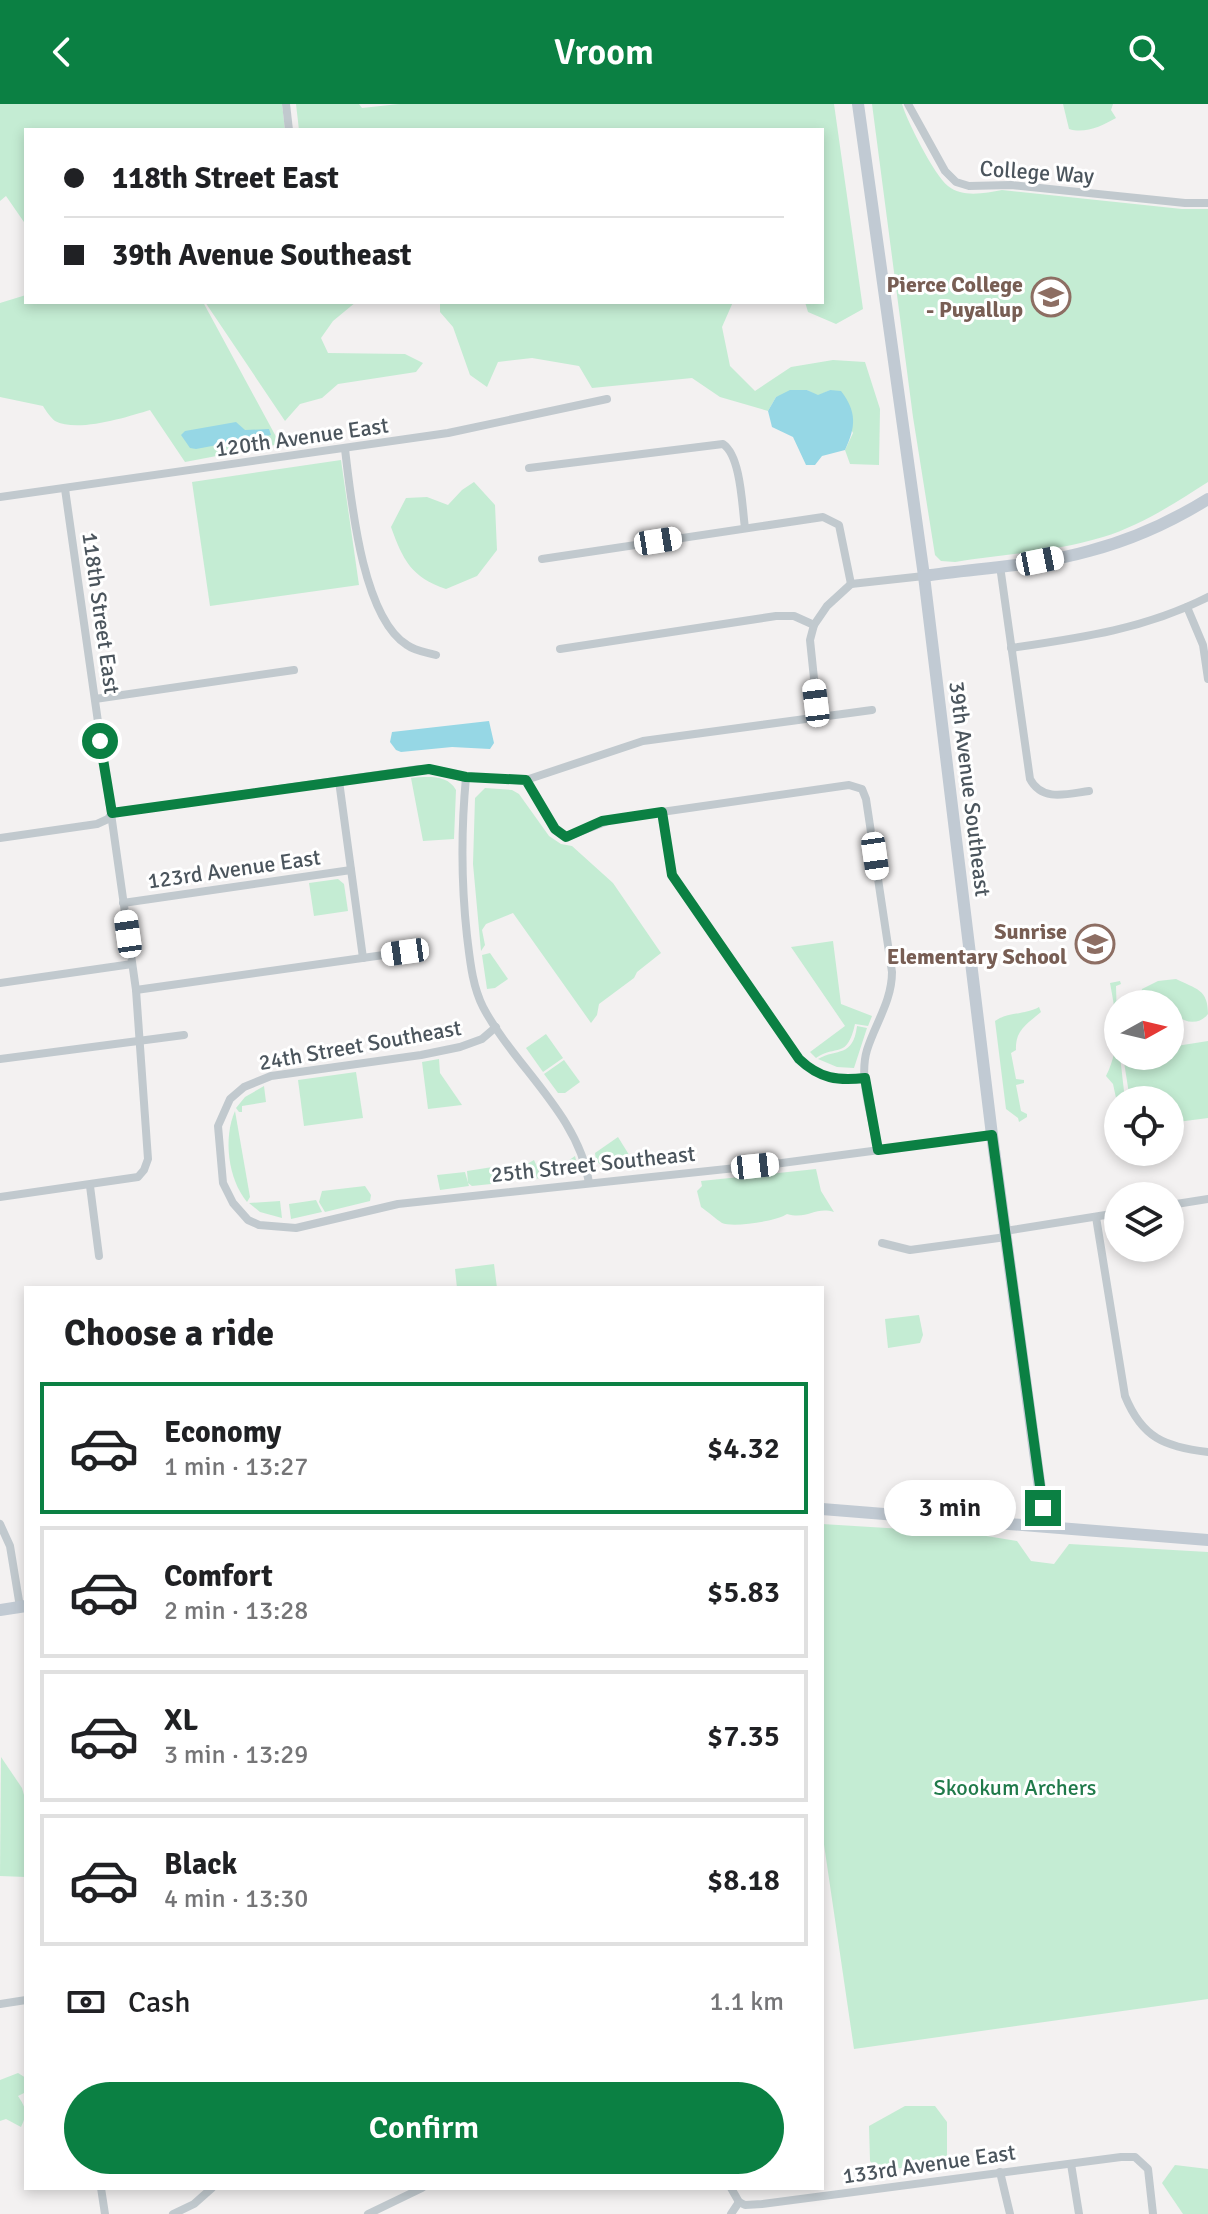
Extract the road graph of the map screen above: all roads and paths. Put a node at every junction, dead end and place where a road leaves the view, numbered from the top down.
1 (286, 104) edge
2 (858, 104) edge
3 (908, 104) edge
4 (289, 128) edge
5 (1208, 203) edge
6 (607, 399) dead end
7 (345, 449) junction
8 (529, 468) dead end
9 (65, 489) junction
10 (0, 497) edge
11 (1208, 499) edge
12 (745, 528) junction
13 (542, 559) dead end
14 (1000, 566) junction
15 (924, 576) junction
16 (851, 584) junction
17 (1208, 597) edge
18 (1187, 607) junction
19 (814, 625) junction
20 (1011, 648) junction
21 (560, 649) dead end
22 (436, 655) dead end
23 (294, 670) dead end
24 (1208, 679) edge
25 (95, 699) junction
26 (872, 710) dead end
27 (818, 717) junction
28 (466, 777) junction
29 (526, 780) junction
30 (339, 781) junction
31 (1089, 791) dead end
32 (662, 812) junction
33 (112, 813) junction
34 (0, 838) edge
35 (351, 870) junction
36 (123, 903) junction
37 (405, 952) dead end
38 (363, 958) junction
39 (132, 964) junction
40 (0, 983) edge
41 (136, 990) junction
42 (496, 1027) junction
43 (184, 1035) dead end
44 (141, 1040) junction
45 (0, 1059) edge
46 (865, 1078) junction
47 (992, 1135) junction
48 (878, 1150) junction
49 (589, 1183) junction
50 (90, 1186) junction
51 (0, 1197) edge
52 (1208, 1199) edge
53 (1184, 1203) edge
54 (1104, 1216) edge
55 (1096, 1217) junction
56 (248, 1220) joint
57 (1006, 1234) junction
58 (882, 1243) dead end
59 (99, 1256) dead end
60 (1208, 1452) edge
61 (824, 1509) edge
62 (0, 1524) edge
63 (1045, 1526) junction
64 (1208, 1540) edge
65 (23, 1606) edge
66 (0, 1610) edge
67 (24, 2000) edge
68 (0, 2004) edge
69 (1071, 2164) junction
70 (1000, 2172) junction
71 (101, 2190) edge
72 (210, 2190) edge
73 (418, 2190) edge
74 (732, 2190) edge
75 (739, 2202) junction
76 (105, 2214) edge
77 (173, 2214) edge
78 (368, 2214) edge
79 (731, 2214) edge
80 (1010, 2214) edge
81 (1079, 2214) edge
82 (1153, 2214) edge

1 - 4 street
2 - 15 main road, 39th Avenue Southeast
3 - 5 street, College Way
6 - 7 street, 120th Avenue East
7 - 9 street, 120th Avenue East
7 - 22 street
8 - 12 street
9 - 10 street, 120th Avenue East
9 - 25 street, 118th Street East
11 - 14 main road
12 - 13 street
12 - 16 street
14 - 15 main road
14 - 20 street
15 - 16 street
15 - 47 main road, 39th Avenue Southeast
16 - 19 street
17 - 18 street
18 - 20 street
18 - 24 street
19 - 21 street
19 - 27 street
20 - 31 street
23 - 25 street
25 - 33 street, 118th Street East
26 - 27 street
27 - 29 street
28 - 29 street
28 - 30 street
28 - 42 street
29 - 32 street
30 - 33 street
30 - 35 street
32 - 46 street
32 - 46 street
33 - 34 street
33 - 36 street, 118th Street East
35 - 36 street, 123rd Avenue East
35 - 38 street
36 - 39 street, 118th Street East
37 - 38 street
38 - 41 street
39 - 40 street
39 - 41 street, 118th Street East
41 - 44 street, 118th Street East
42 - 49 street
42 - 56 street, 24th Street Southeast
43 - 44 street
44 - 45 street
44 - 50 street, 118th Street East
46 - 48 street
47 - 48 street, 25th Street Southeast
47 - 57 main road, 39th Avenue Southeast
48 - 49 street, 25th Street Southeast
49 - 56 street, 25th Street Southeast
50 - 51 street
50 - 59 street
52 - 53 street
54 - 55 street
55 - 57 street
55 - 60 street
57 - 58 street
57 - 63 main road, 39th Avenue Southeast
61 - 63 main road
62 - 65 street
63 - 64 main road
65 - 66 main road
67 - 68 street
69 - 70 street, 133rd Avenue East
69 - 81 street
69 - 82 street, 133rd Avenue East
70 - 75 street, 133rd Avenue East
70 - 80 street
71 - 76 street
72 - 77 street
73 - 78 street
74 - 75 street
75 - 79 street

